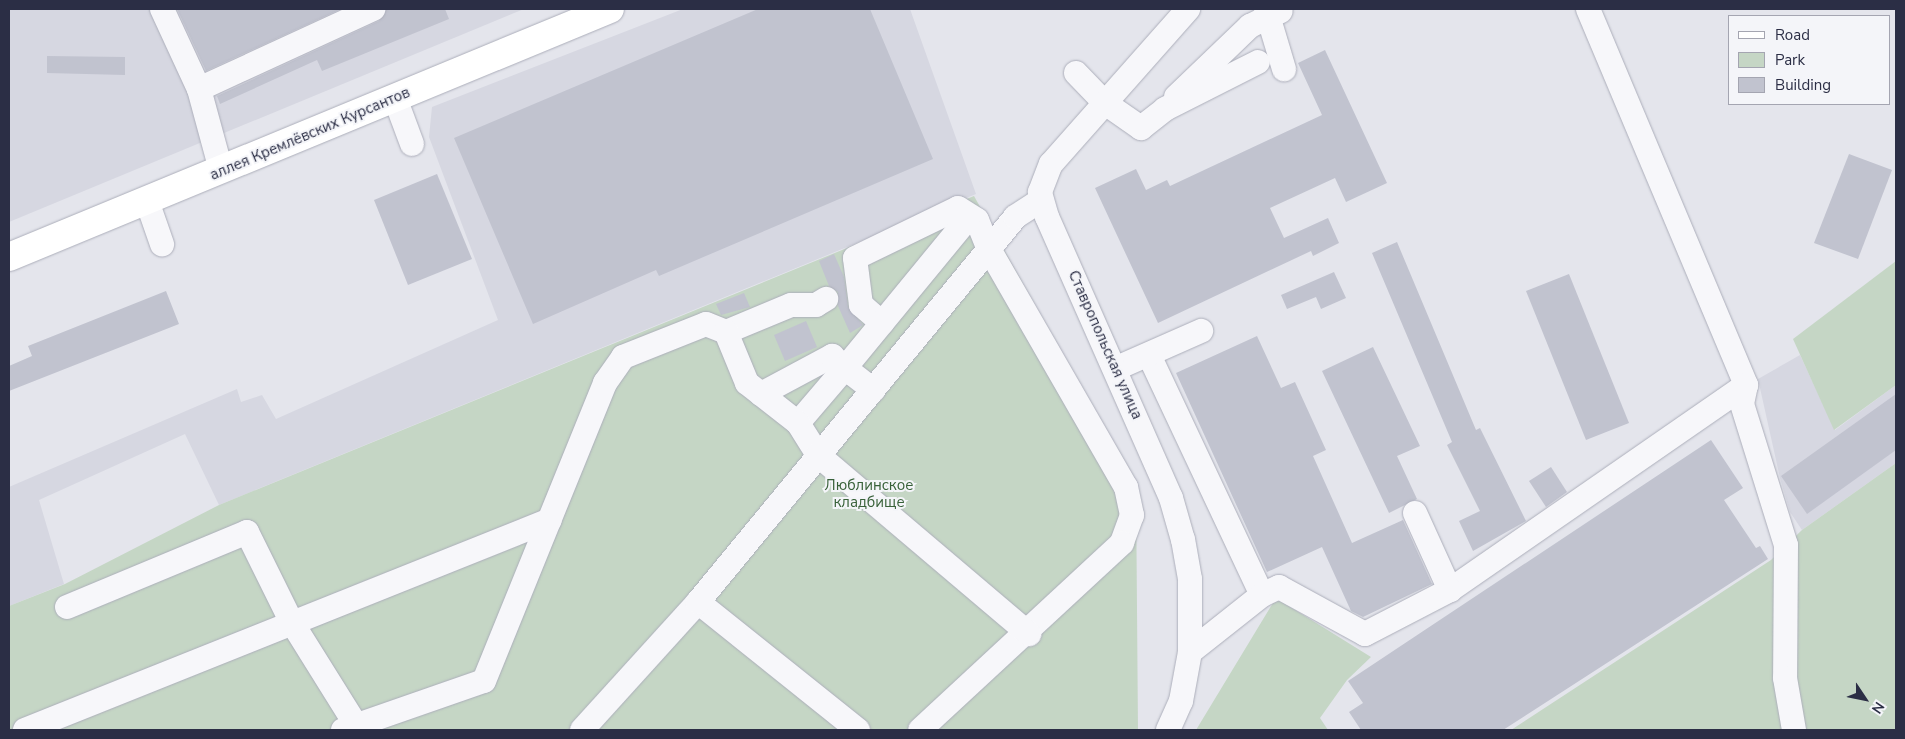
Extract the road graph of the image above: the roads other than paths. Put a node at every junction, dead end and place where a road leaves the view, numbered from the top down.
1 (162, 9) edge
2 (373, 9) edge
3 (610, 9) edge
4 (1188, 9) edge
5 (1588, 9) edge
6 (1272, 12) edge
7 (1258, 62) dead end
8 (1284, 69) dead end
9 (1076, 73) dead end
10 (199, 89) junction
11 (395, 98) junction
12 (1105, 103) junction
13 (1164, 110) junction
14 (412, 144) dead end
15 (221, 170) junction
16 (147, 200) junction
17 (1041, 200) junction
18 (968, 218) junction
19 (162, 244) dead end
20 (989, 249) junction
21 (9, 257) edge
22 (826, 299) dead end
23 (882, 323) junction
24 (1201, 331) dead end
25 (726, 332) junction
26 (1149, 355) junction
27 (845, 368) junction
28 (1117, 368) junction
29 (1746, 385) junction
30 (873, 390) junction
31 (761, 394) junction
32 (798, 422) junction
33 (818, 455) junction
34 (1415, 513) dead end
35 (550, 520) junction
36 (1450, 590) junction
37 (1262, 595) junction
38 (698, 602) junction
39 (67, 607) dead end
40 (291, 621) junction
41 (1191, 621) junction
42 (1218, 625) junction
43 (1029, 634) junction
44 (1190, 652) junction
45 (353, 728) edge
46 (25, 730) edge
47 (582, 730) edge
48 (858, 730) edge
49 (920, 730) edge
50 (1168, 730) edge
51 (1794, 730) edge

1 - 10 street
2 - 10 street
3 - 11 main road, аллея Кремлёвских Курсантов
4 - 12 street
5 - 29 street
6 - 8 street
6 - 13 street
7 - 13 street
9 - 12 street
10 - 15 street
11 - 14 street
11 - 15 main road, аллея Кремлёвских Курсантов
12 - 13 street
12 - 17 street
15 - 16 main road, аллея Кремлёвских Курсантов
16 - 19 street
16 - 21 main road, аллея Кремлёвских Курсантов
17 - 20 street
17 - 28 street, Ставропольская улица
18 - 20 street
18 - 23 street
18 - 23 street
20 - 30 street
20 - 43 street
22 - 25 street
23 - 27 street
24 - 26 street
25 - 31 street
25 - 35 street
26 - 28 street
26 - 37 street
27 - 30 street
27 - 31 street
27 - 32 street
28 - 41 street, Ставропольская улица
29 - 36 street
29 - 51 street
30 - 33 street
31 - 32 street
32 - 33 street
33 - 38 street
33 - 43 street
34 - 36 street
35 - 40 street
35 - 45 street
36 - 37 street
37 - 42 street
38 - 47 street
38 - 48 street
39 - 40 street
40 - 45 street
40 - 46 street
41 - 42 street
41 - 44 street, Ставропольская улица
42 - 44 street
43 - 49 street
44 - 50 street, Ставропольская улица

